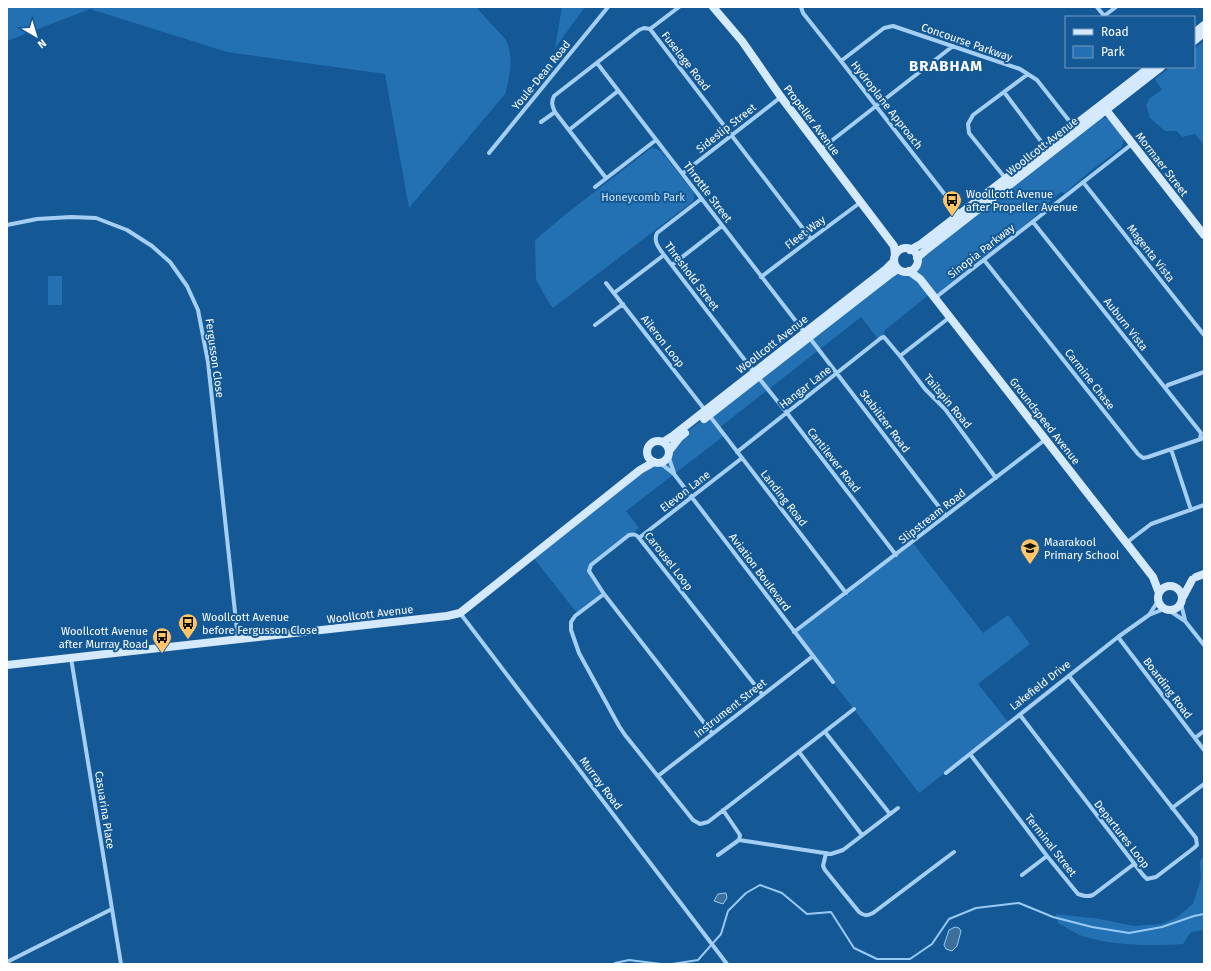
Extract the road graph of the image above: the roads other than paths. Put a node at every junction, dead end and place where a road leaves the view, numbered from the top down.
1 (608, 7) edge
2 (679, 7) edge
3 (713, 7) edge
4 (801, 7) edge
5 (1097, 7) edge
6 (1116, 7) edge
7 (1105, 16) edge
8 (1204, 25) edge
9 (650, 29) junction
10 (1195, 32) edge
11 (1204, 33) edge
12 (1195, 40) edge
13 (953, 46) junction
14 (841, 61) junction
15 (596, 63) junction
16 (1148, 69) edge
17 (1028, 74) junction
18 (618, 91) junction
19 (1004, 92) junction
20 (781, 97) junction
21 (877, 106) junction
22 (1104, 108) junction
23 (554, 112) junction
24 (541, 122) dead end
25 (1074, 127) junction
26 (569, 130) junction
27 (732, 135) junction
28 (656, 140) junction
29 (1132, 144) junction
30 (1047, 148) junction
31 (820, 150) junction
32 (489, 153) dead end
33 (683, 174) junction
34 (606, 178) junction
35 (1006, 179) junction
36 (1084, 182) junction
37 (595, 187) dead end
38 (701, 199) junction
39 (861, 202) junction
40 (961, 214) junction
41 (1033, 222) junction
42 (7, 225) edge
43 (722, 226) junction
44 (1204, 235) edge
45 (811, 239) junction
46 (894, 246) junction
47 (906, 250) junction
48 (664, 255) junction
49 (895, 258) junction
50 (984, 260) junction
51 (672, 265) junction
52 (914, 265) junction
53 (898, 269) junction
54 (761, 277) junction
55 (606, 283) dead end
56 (614, 292) junction
57 (935, 298) junction
58 (623, 304) junction
59 (950, 317) junction
60 (595, 325) dead end
61 (807, 335) junction
62 (1204, 335) edge
63 (884, 338) joint
64 (900, 356) junction
65 (1204, 372) edge
66 (837, 373) junction
67 (756, 375) junction
68 (1165, 388) junction
69 (707, 413) junction
70 (787, 413) junction
71 (1202, 438) edge
72 (1046, 439) junction
73 (663, 442) junction
74 (1172, 449) junction
75 (737, 452) junction
76 (668, 453) junction
77 (648, 455) junction
78 (742, 458) junction
79 (656, 463) junction
80 (640, 470) junction
81 (674, 474) junction
82 (996, 478) junction
83 (692, 497) junction
84 (1204, 505) edge
85 (1191, 510) junction
86 (946, 516) junction
87 (639, 538) junction
88 (1126, 543) junction
89 (896, 554) junction
90 (1153, 577) junction
91 (1197, 577) edge
92 (1172, 586) junction
93 (846, 592) junction
94 (604, 594) junction
95 (1158, 597) junction
96 (1182, 601) junction
97 (1167, 610) junction
98 (460, 612) junction
99 (1149, 615) junction
100 (1185, 621) junction
101 (794, 632) junction
102 (1118, 638) junction
103 (238, 640) junction
104 (1204, 645) edge
105 (813, 656) junction
106 (71, 658) junction
107 (7, 665) edge
108 (1069, 676) junction
109 (833, 682) dead end
110 (762, 694) junction
111 (854, 709) dead end
112 (1020, 715) junction
113 (1204, 731) edge
114 (712, 732) junction
115 (825, 732) junction
116 (1195, 738) junction
117 (1204, 750) edge
118 (799, 752) junction
119 (970, 754) junction
120 (946, 773) dead end
121 (658, 776) junction
122 (1204, 784) edge
123 (898, 808) dead end
124 (1172, 808) junction
125 (723, 810) junction
126 (890, 814) junction
127 (862, 835) junction
128 (739, 840) junction
129 (954, 852) dead end
130 (826, 853) junction
131 (718, 855) dead end
132 (1047, 856) junction
133 (1134, 864) junction
134 (1022, 875) dead end
135 (112, 909) junction
136 (7, 962) edge
137 (121, 964) edge
138 (727, 964) edge

1 - 32 street, Youle-Dean Road
2 - 9 street
3 - 20 street, Propeller Avenue
4 - 14 street, Hydroplane Approach
5 - 7 street
6 - 7 street
8 - 10 street
9 - 15 street, Fuselage Road
9 - 27 street, Fuselage Road
11 - 12 street
13 - 14 street, Concourse Parkway
13 - 17 street, Concourse Parkway
13 - 21 street
14 - 21 street, Hydroplane Approach
15 - 18 street, Throttle Street
15 - 23 street, Fuselage Road
16 - 22 street, Woollcott Avenue
17 - 19 street
17 - 25 street, Concourse Parkway
18 - 26 street
18 - 28 street, Throttle Street
19 - 30 street
19 - 35 street
20 - 27 street, Sideslip Street
20 - 31 street, Propeller Avenue
21 - 31 street
21 - 40 street, Hydroplane Approach
22 - 25 street, Woollcott Avenue
22 - 29 street, Mormaer Street
22 - 52 street, Woollcott Avenue
23 - 24 street
23 - 26 street
25 - 30 street, Woollcott Avenue
26 - 34 street
27 - 33 street, Sideslip Street
27 - 45 street, Fuselage Road
28 - 33 street, Throttle Street
28 - 34 street
29 - 36 street, Sinopia Parkway
29 - 44 street, Mormaer Street
30 - 35 street, Woollcott Avenue
31 - 39 street, Propeller Avenue
33 - 38 street, Throttle Street
34 - 37 street
35 - 40 street, Woollcott Avenue
36 - 41 street, Sinopia Parkway
36 - 62 street, Magenta Vista
38 - 43 street, Throttle Street
38 - 48 street, Threshold Street
39 - 45 street, Fleet Way
39 - 46 street, Propeller Avenue
40 - 47 street, Woollcott Avenue
41 - 50 street, Sinopia Parkway
41 - 68 street, Auburn Vista
42 - 103 street, Fergusson Close
43 - 51 street
43 - 54 street, Throttle Street
45 - 54 street, Fleet Way
46 - 47 street
46 - 49 street
47 - 49 street, Woollcott Avenue
47 - 52 street
48 - 51 street, Threshold Street
48 - 56 street
49 - 53 street
49 - 61 street, Woollcott Avenue
50 - 57 street, Sinopia Parkway
50 - 74 street, Carmine Chase
51 - 67 street, Threshold Street
52 - 53 street
52 - 57 street, Groundspeed Avenue
53 - 61 street, Woollcott Avenue
54 - 61 street, Throttle Street
55 - 56 street, Aileron Loop
56 - 58 street, Aileron Loop
57 - 59 street, Groundspeed Avenue
58 - 60 street
58 - 69 street, Aileron Loop
59 - 64 street
59 - 72 street, Groundspeed Avenue
61 - 66 street, Stabilizer Road
61 - 67 street, Woollcott Avenue
63 - 64 street, Tailspin Road
63 - 66 street, Hangar Lane
64 - 82 street, Tailspin Road
65 - 68 street
66 - 70 street, Hangar Lane
66 - 86 street, Stabilizer Road
67 - 69 street, Woollcott Avenue
67 - 70 street, Cantilever Road
68 - 71 street, Auburn Vista
69 - 73 street, Woollcott Avenue
69 - 75 street, Landing Road
69 - 76 street, Woollcott Avenue
70 - 75 street, Hangar Lane
70 - 89 street, Cantilever Road
71 - 74 street, Carmine Chase
72 - 82 street, Slipstream Road
72 - 88 street, Groundspeed Avenue
73 - 76 street
73 - 77 street, Woollcott Avenue
74 - 85 street
75 - 78 street, Landing Road
76 - 79 street, Woollcott Avenue
76 - 81 street, Aviation Boulevard
77 - 79 street
77 - 80 street, Woollcott Avenue
78 - 83 street, Elevon Lane
78 - 93 street, Landing Road
79 - 80 street, Woollcott Avenue
79 - 81 street, Aviation Boulevard
80 - 98 street, Woollcott Avenue
81 - 83 street, Aviation Boulevard
82 - 86 street, Slipstream Road
83 - 87 street, Elevon Lane
83 - 101 street, Aviation Boulevard
84 - 85 street
85 - 88 street
86 - 89 street, Slipstream Road
87 - 94 street, Carousel Loop
87 - 110 street, Carousel Loop
88 - 90 street, Groundspeed Avenue
89 - 93 street, Slipstream Road
90 - 92 street, Groundspeed Avenue
90 - 95 street, Groundspeed Avenue
91 - 92 street
91 - 96 street
92 - 95 street
92 - 96 street
93 - 101 street, Slipstream Road
94 - 114 street, Carousel Loop
94 - 121 street
95 - 97 street
95 - 99 street, Lakefield Drive
96 - 97 street
96 - 100 street
97 - 99 street, Lakefield Drive
97 - 100 street
98 - 103 street, Woollcott Avenue
98 - 138 street, Murray Road
99 - 102 street, Lakefield Drive
100 - 104 street
101 - 105 street, Aviation Boulevard
102 - 108 street, Lakefield Drive
102 - 116 street, Boarding Road
103 - 106 street, Woollcott Avenue
105 - 109 street, Aviation Boulevard
105 - 110 street, Instrument Street
106 - 107 street, Woollcott Avenue
106 - 135 street, Casuarina Place
108 - 112 street, Lakefield Drive
108 - 124 street, Departures Loop
110 - 114 street, Instrument Street
111 - 115 street
112 - 119 street, Lakefield Drive
112 - 133 street, Departures Loop
113 - 116 street
114 - 121 street, Instrument Street
115 - 118 street
115 - 126 street
116 - 117 street, Boarding Road
118 - 125 street
118 - 127 street
119 - 120 street, Lakefield Drive
119 - 132 street, Terminal Street
121 - 125 street
122 - 124 street
123 - 126 street
124 - 133 street, Departures Loop
125 - 128 street
126 - 127 street
127 - 130 street
128 - 130 street
128 - 131 street
129 - 130 street
132 - 133 street, Terminal Street
132 - 134 street
135 - 136 street
135 - 137 street, Casuarina Place

